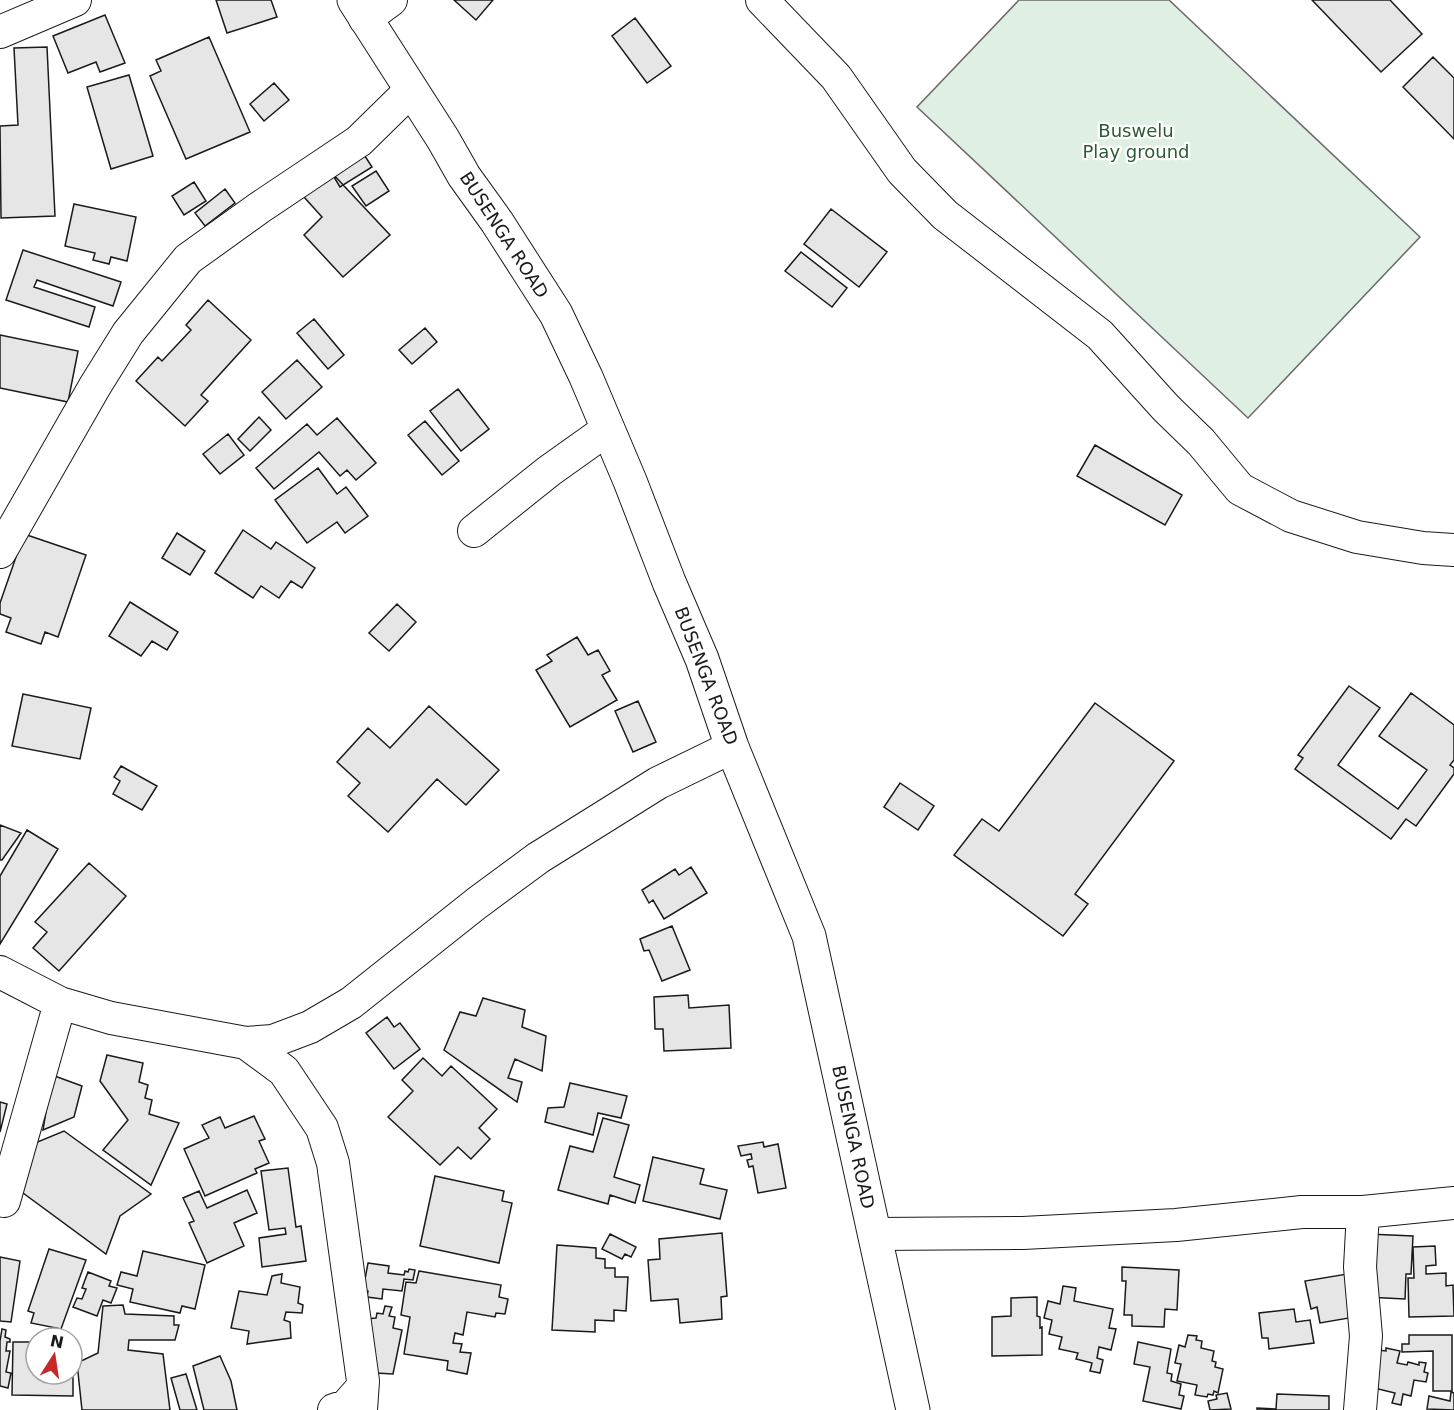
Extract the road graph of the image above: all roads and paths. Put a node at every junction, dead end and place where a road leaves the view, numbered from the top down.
1 (75, 0) edge
2 (762, 0) edge
3 (370, 6) edge
4 (0, 32) edge
5 (410, 91) junction
6 (608, 429) junction
7 (474, 531) dead end
8 (1454, 550) edge
9 (0, 552) edge
10 (732, 747) junction
11 (0, 972) edge
12 (60, 1003) junction
13 (246, 1043) junction
14 (4, 1201) dead end
15 (1454, 1203) edge
16 (1363, 1212) junction
17 (875, 1234) junction
18 (362, 1399) edge
19 (334, 1410) edge
20 (913, 1410) edge
21 (1360, 1410) edge

1 - 4 street
2 - 8 street
3 - 5 street, BUSENGA ROAD
5 - 6 street, BUSENGA ROAD
5 - 9 street
6 - 7 street
6 - 10 street, BUSENGA ROAD
10 - 13 street
10 - 17 street, BUSENGA ROAD
11 - 12 street
12 - 13 street
12 - 14 street
13 - 18 street
15 - 16 street
16 - 17 street
16 - 21 street
17 - 20 street, BUSENGA ROAD
18 - 19 street

